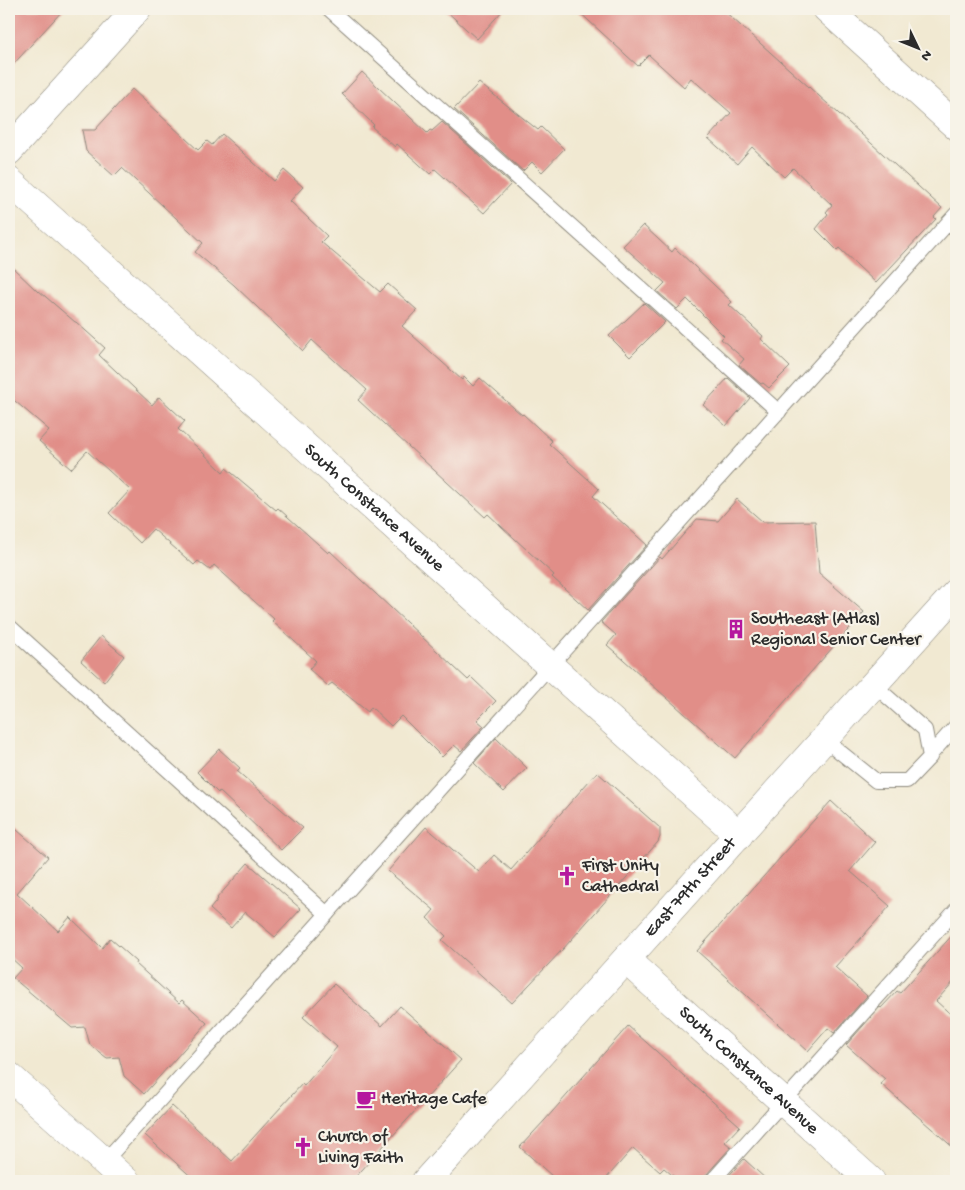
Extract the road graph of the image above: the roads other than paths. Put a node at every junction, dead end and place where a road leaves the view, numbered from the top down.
1 (137, 9) edge
2 (329, 9) edge
3 (827, 9) edge
4 (956, 126) edge
5 (9, 151) edge
6 (9, 181) edge
7 (956, 214) edge
8 (778, 412) junction
9 (956, 593) edge
10 (9, 626) edge
11 (550, 666) junction
12 (874, 684) junction
13 (956, 726) edge
14 (824, 739) junction
15 (930, 755) junction
16 (739, 835) junction
17 (955, 913) edge
18 (327, 914) junction
19 (626, 960) junction
20 (9, 1076) edge
21 (783, 1102) junction
22 (116, 1175) edge
23 (426, 1181) edge
24 (712, 1181) edge
25 (871, 1181) edge

1 - 5 street
2 - 8 lane
3 - 4 street
6 - 11 street, South Constance Avenue
7 - 8 lane
8 - 11 lane
9 - 12 street, East 79th Street
10 - 18 lane
11 - 16 street, South Constance Avenue
11 - 18 lane
12 - 14 street, East 79th Street
12 - 15 lane
13 - 15 lane
14 - 15 lane
14 - 16 street, East 79th Street
16 - 19 street, East 79th Street
17 - 21 lane
18 - 22 lane
19 - 21 street, South Constance Avenue
19 - 23 street, East 79th Street
20 - 22 street
21 - 24 lane
21 - 25 street, South Constance Avenue

